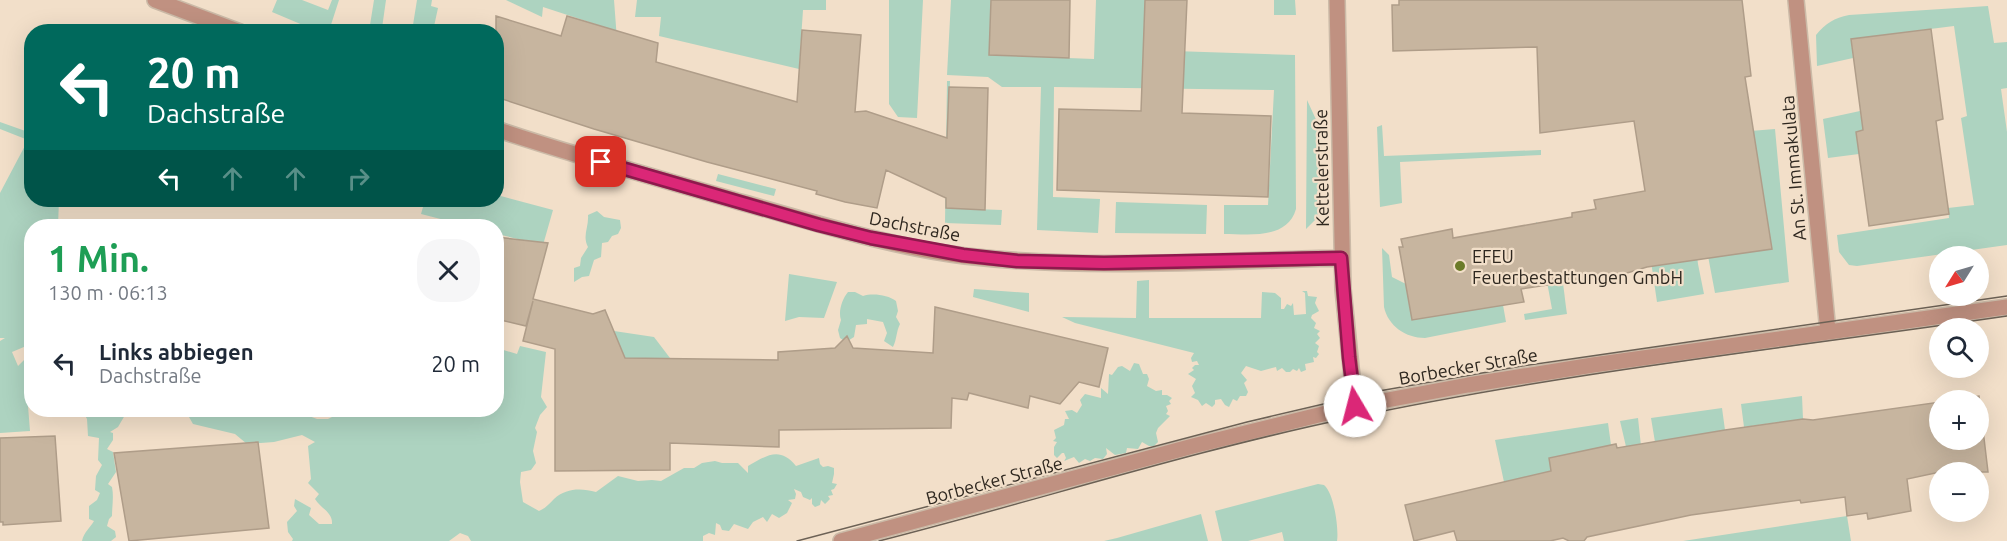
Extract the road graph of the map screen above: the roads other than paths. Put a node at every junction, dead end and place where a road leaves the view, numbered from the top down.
1 (155, 0) edge
2 (1337, 0) edge
3 (1796, 0) edge
4 (219, 24) edge
5 (504, 131) edge
6 (1341, 258) junction
7 (2007, 306) edge
8 (1828, 332) junction
9 (1355, 406) junction
10 (841, 541) edge

1 - 4 street
2 - 6 street, Kettelerstraße
3 - 8 street, An St. Immakulata
5 - 6 street, Dachstraße
6 - 9 street, Kettelerstraße
7 - 8 street, Borbecker Straße
8 - 9 street, Borbecker Straße
9 - 10 street, Borbecker Straße

